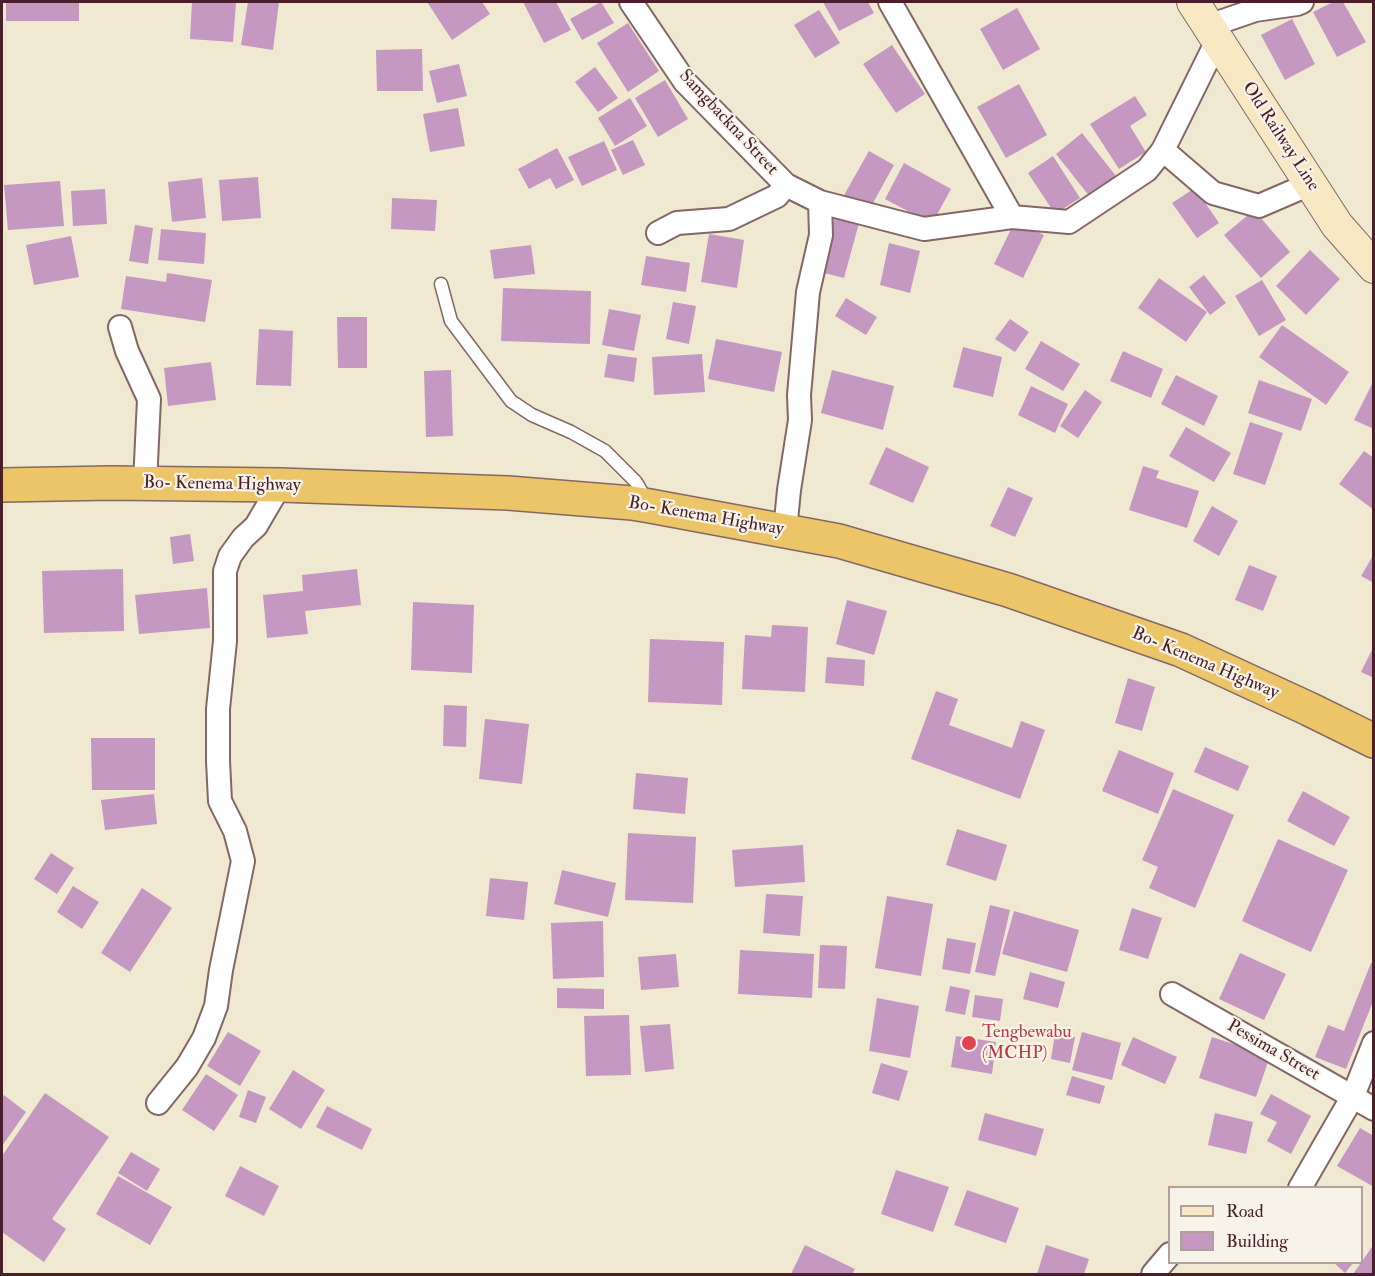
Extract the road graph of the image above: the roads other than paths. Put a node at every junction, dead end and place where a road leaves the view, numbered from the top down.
1 (631, 2) edge
2 (890, 2) edge
3 (1193, 2) edge
4 (1302, 2) edge
5 (1214, 35) junction
6 (1163, 150) junction
7 (1310, 184) junction
8 (786, 185) junction
9 (820, 202) junction
10 (1012, 218) junction
11 (658, 233) dead end
12 (1374, 267) edge
13 (441, 284) dead end
14 (120, 327) dead end
15 (145, 483) junction
16 (280, 484) junction
17 (2, 485) edge
18 (650, 506) junction
19 (785, 531) junction
20 (1374, 741) edge
21 (1172, 994) dead end
22 (1374, 1043) edge
23 (1353, 1096) junction
24 (158, 1103) dead end
25 (1374, 1109) edge
26 (1301, 1186) edge
27 (1168, 1256) edge
28 (1153, 1275) edge

1 - 8 street, Samgbackna Street
2 - 10 street
3 - 5 street, Old Railway Line
4 - 5 street
5 - 6 street, Samgbackna Street
5 - 7 street, Old Railway Line
6 - 7 street
6 - 10 street, Samgbackna Street
7 - 12 street, Old Railway Line
8 - 9 street, Samgbackna Street
8 - 11 street
9 - 10 street, Samgbackna Street
9 - 19 street
13 - 18 lane
14 - 15 street
15 - 16 highway, Bo- Kenema Highway
15 - 17 highway, Bo- Kenema Highway
16 - 18 highway, Bo- Kenema Highway
16 - 24 street
18 - 19 highway, Bo- Kenema Highway
19 - 20 highway, Bo- Kenema Highway
21 - 23 street, Pessima Street
22 - 23 street
23 - 25 street, Pessima Street
23 - 26 street
27 - 28 street

